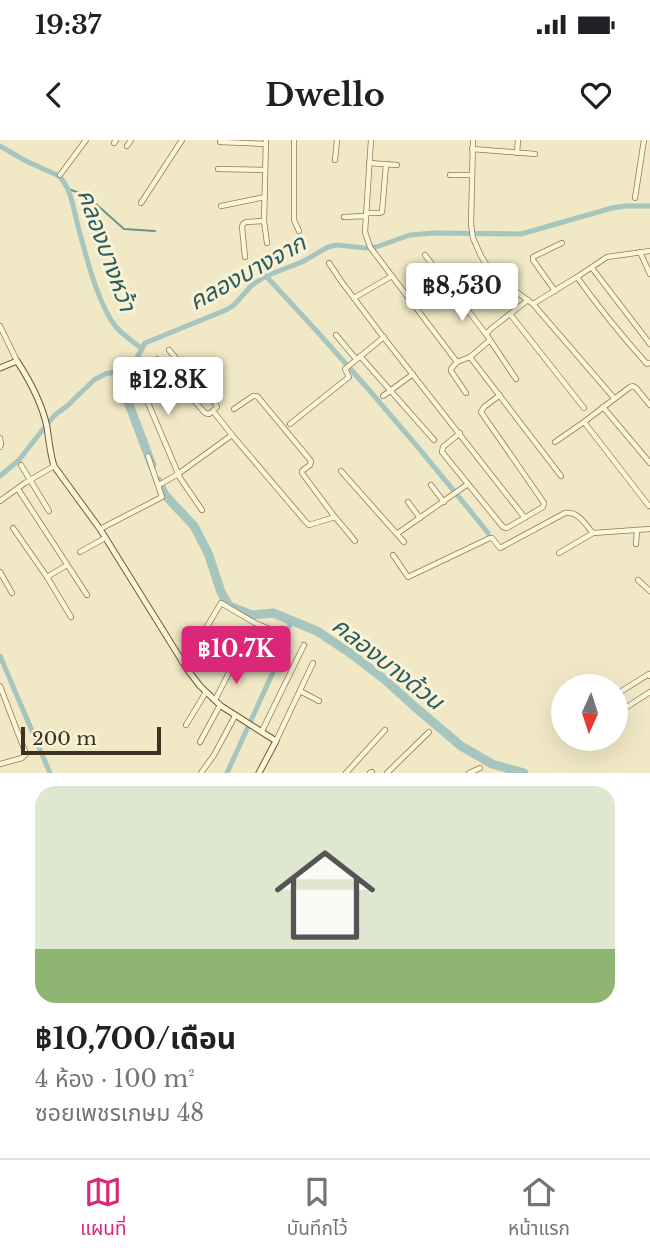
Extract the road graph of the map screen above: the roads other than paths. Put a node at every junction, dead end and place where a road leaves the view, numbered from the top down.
1 (86, 140) edge
2 (131, 140) edge
3 (182, 140) edge
4 (294, 140) edge
5 (337, 140) edge
6 (371, 140) edge
7 (473, 140) edge
8 (518, 140) edge
9 (644, 140) edge
10 (220, 142) dead end
11 (266, 142) edge
12 (127, 146) dead end
13 (472, 149) junction
14 (517, 153) junction
15 (535, 154) dead end
16 (335, 160) dead end
17 (369, 163) junction
18 (386, 165) junction
19 (397, 165) dead end
20 (218, 169) dead end
21 (265, 170) junction
22 (60, 174) dead end
23 (450, 175) dead end
24 (471, 175) junction
25 (265, 197) junction
26 (635, 198) dead end
27 (141, 203) dead end
28 (221, 206) dead end
29 (366, 215) junction
30 (344, 217) dead end
31 (264, 221) junction
32 (299, 231) dead end
33 (267, 243) dead end
34 (562, 243) dead end
35 (640, 253) junction
36 (649, 253) edge
37 (425, 255) dead end
38 (245, 257) dead end
39 (329, 263) dead end
40 (592, 268) junction
41 (650, 273) edge
42 (392, 276) junction
43 (577, 278) junction
44 (555, 291) junction
45 (354, 298) junction
46 (530, 302) junction
47 (510, 314) junction
48 (0, 326) edge
49 (486, 334) junction
50 (336, 335) dead end
51 (384, 337) junction
52 (490, 340) junction
53 (650, 344) edge
54 (169, 350) dead end
55 (470, 356) junction
56 (358, 357) junction
57 (157, 359) dead end
58 (16, 361) junction
59 (457, 362) junction
60 (650, 363) edge
61 (0, 368) edge
62 (134, 370) dead end
63 (413, 374) junction
64 (516, 379) dead end
65 (391, 390) junction
66 (466, 393) dead end
67 (500, 395) junction
68 (383, 396) dead end
69 (614, 398) junction
70 (650, 405) edge
71 (603, 407) junction
72 (584, 408) dead end
73 (234, 410) dead end
74 (213, 411) junction
75 (584, 422) junction
76 (290, 424) dead end
77 (460, 433) junction
78 (232, 435) junction
79 (0, 438) edge
80 (434, 440) dead end
81 (555, 442) dead end
82 (0, 447) edge
83 (148, 457) dead end
84 (650, 463) edge
85 (21, 465) dead end
86 (54, 466) junction
87 (341, 471) dead end
88 (178, 474) junction
89 (561, 476) dead end
90 (31, 480) junction
91 (162, 483) junction
92 (467, 484) junction
93 (431, 485) dead end
94 (18, 489) junction
95 (0, 501) edge
96 (408, 502) dead end
97 (444, 502) junction
98 (649, 506) edge
99 (202, 510) dead end
100 (49, 511) dead end
101 (335, 517) junction
102 (420, 518) junction
103 (526, 518) junction
104 (13, 528) dead end
105 (100, 529) junction
106 (650, 529) edge
107 (637, 530) junction
108 (398, 533) junction
109 (593, 533) junction
110 (105, 538) junction
111 (355, 541) dead end
112 (404, 542) dead end
113 (636, 544) dead end
114 (80, 552) dead end
115 (559, 553) dead end
116 (393, 555) dead end
117 (68, 565) junction
118 (0, 572) edge
119 (47, 577) junction
120 (638, 580) dead end
121 (650, 592) edge
122 (12, 593) dead end
123 (87, 595) dead end
124 (71, 617) dead end
125 (282, 642) dead end
126 (304, 645) dead end
127 (235, 661) dead end
128 (182, 662) junction
129 (313, 663) dead end
130 (650, 675) edge
131 (0, 686) edge
132 (628, 687) edge
133 (299, 691) junction
134 (206, 692) junction
135 (650, 692) edge
136 (319, 701) dead end
137 (217, 702) junction
138 (628, 706) edge
139 (235, 716) junction
140 (186, 725) dead end
141 (385, 730) dead end
142 (262, 731) junction
143 (429, 732) dead end
144 (276, 741) junction
145 (200, 743) dead end
146 (0, 764) edge
147 (480, 768) dead end
148 (201, 773) edge
149 (259, 773) edge
150 (346, 773) edge
151 (387, 773) edge
152 (469, 773) edge

1 - 22 street
2 - 12 street
3 - 27 street
4 - 32 street
5 - 16 street
6 - 17 street
7 - 13 street
8 - 14 street
9 - 26 street
10 - 11 street
11 - 21 street
13 - 14 street
13 - 24 street
14 - 15 street
17 - 18 street
17 - 29 street
18 - 19 street
18 - 29 street
20 - 21 street
21 - 25 street
23 - 24 street
24 - 46 street
25 - 28 street
25 - 31 street
29 - 30 street
29 - 42 street
31 - 33 street
31 - 38 street
34 - 44 street
35 - 36 street
35 - 40 street
35 - 41 street
37 - 49 street
39 - 45 street
40 - 43 street
40 - 53 street
42 - 45 street
42 - 59 street
43 - 44 street
43 - 60 street
44 - 46 street
45 - 51 street
46 - 47 street
46 - 69 street
47 - 49 street
47 - 72 street
48 - 58 street
49 - 52 street
50 - 56 street
51 - 56 street
51 - 63 street
52 - 55 street
52 - 64 street
54 - 74 street
55 - 59 street
55 - 67 street
56 - 65 street
56 - 76 street
57 - 74 street
58 - 61 street
58 - 86 street
59 - 66 street
62 - 88 street
63 - 65 street
63 - 77 street
65 - 68 street
65 - 80 street
67 - 89 street
67 - 103 street
69 - 70 street
69 - 71 street
71 - 75 street
71 - 84 street
73 - 101 street
74 - 78 street
75 - 81 street
75 - 98 street
77 - 92 street
77 - 103 street
78 - 88 street
78 - 101 street
79 - 82 street
83 - 91 street
85 - 90 street
86 - 90 street
86 - 105 street
87 - 108 street
88 - 91 street
88 - 99 street
90 - 94 street
90 - 100 street
91 - 105 street
92 - 97 street
92 - 103 street
93 - 97 street
94 - 95 street
94 - 117 street
96 - 102 street
97 - 102 street
101 - 111 street
102 - 108 street
104 - 119 street
105 - 110 street
106 - 107 street
107 - 109 street
107 - 113 street
108 - 112 street
109 - 115 street
109 - 116 street
110 - 114 street
110 - 128 street
117 - 119 street
117 - 123 street
118 - 122 street
119 - 124 street
120 - 121 street
125 - 128 street
126 - 142 street
127 - 137 street
128 - 134 street
129 - 133 street
130 - 132 street
131 - 146 street
133 - 136 street
133 - 144 street
134 - 137 street
134 - 140 street
135 - 138 street
137 - 139 street
137 - 145 street
139 - 142 street
139 - 148 street
141 - 150 street
142 - 144 street
143 - 151 street
144 - 149 street
147 - 152 street

